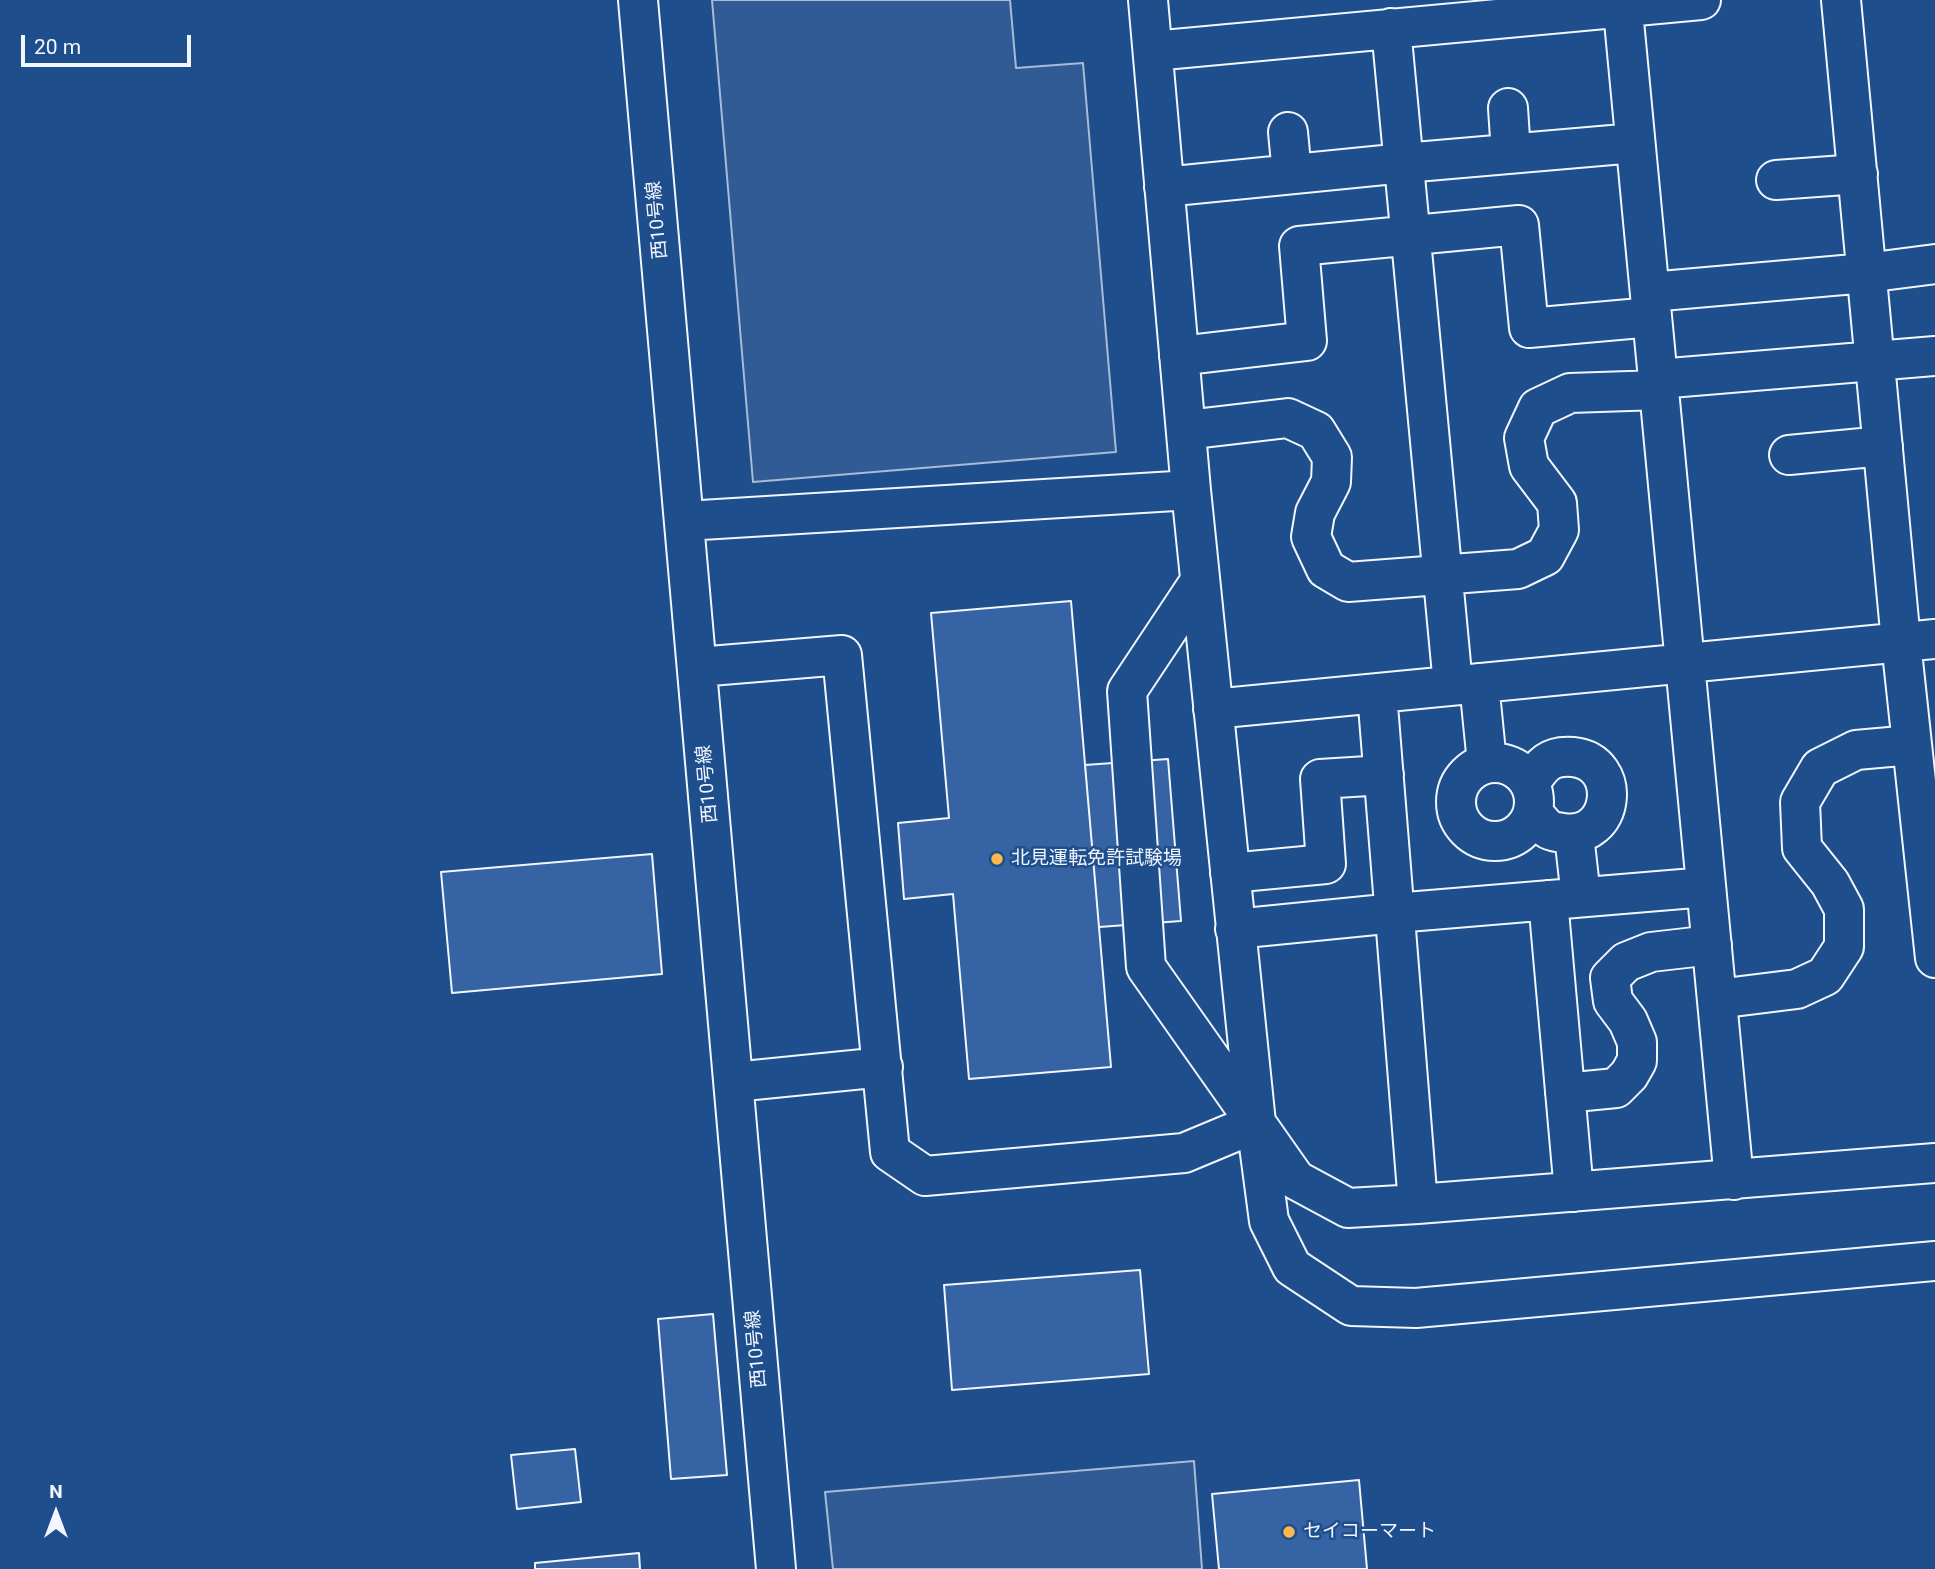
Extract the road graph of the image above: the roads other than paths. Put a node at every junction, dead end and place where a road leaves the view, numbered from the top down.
1 (638, 0) edge
2 (1148, 0) edge
3 (1701, 0) edge
4 (1841, 0) edge
5 (1622, 3) edge
6 (1391, 28) junction
7 (1153, 51) junction
8 (1508, 108) dead end
9 (1288, 132) dead end
10 (1635, 143) junction
11 (1511, 153) junction
12 (1404, 163) junction
13 (1292, 174) junction
14 (1858, 174) junction
15 (1776, 180) dead end
16 (1164, 187) junction
17 (1410, 235) junction
18 (1935, 264) edge
19 (1867, 273) junction
20 (1651, 304) junction
21 (1179, 356) junction
22 (1935, 356) edge
23 (1875, 362) junction
24 (1658, 385) junction
25 (1186, 430) junction
26 (1883, 446) junction
27 (1789, 455) dead end
28 (1192, 489) junction
29 (685, 521) junction
30 (1442, 573) junction
31 (1200, 581) junction
32 (1918, 640) edge
33 (1685, 663) junction
34 (698, 667) junction
35 (1466, 684) junction
36 (1377, 693) junction
37 (1213, 709) junction
38 (1912, 745) junction
39 (1487, 762) junction
40 (1384, 775) junction
41 (1532, 798) junction
42 (1574, 835) junction
43 (1230, 873) junction
44 (1706, 887) junction
45 (1564, 899) junction
46 (1395, 913) junction
47 (1235, 929) junction
48 (1712, 945) junction
49 (1935, 958) edge
50 (1717, 999) junction
51 (883, 1067) junction
52 (734, 1082) junction
53 (1565, 1093) junction
54 (1256, 1123) junction
55 (1935, 1163) edge
56 (1734, 1180) junction
57 (1574, 1192) junction
58 (1418, 1204) junction
59 (1935, 1261) edge
60 (776, 1569) edge

1 - 29 street, 西10号線
2 - 7 street
3 - 5 street
4 - 14 street
5 - 6 street
5 - 10 street
6 - 7 street
6 - 12 street
7 - 16 street
8 - 11 street
9 - 13 street
10 - 11 street
10 - 20 street
11 - 12 street
12 - 13 street
12 - 17 street
13 - 16 street
14 - 15 street
14 - 19 street
16 - 21 street
17 - 20 street
17 - 21 street
17 - 30 street
18 - 19 street
19 - 20 street
19 - 23 street
20 - 24 street
21 - 25 street
22 - 23 street
23 - 24 street
23 - 26 street
24 - 30 street
24 - 33 street
25 - 28 street
25 - 30 street
26 - 27 street
26 - 32 street
28 - 29 street
28 - 31 street
29 - 34 street, 西10号線
30 - 35 street
31 - 37 street
31 - 54 street
32 - 33 street
32 - 38 street
33 - 35 street
33 - 44 street
34 - 51 street
34 - 52 street, 西10号線
35 - 36 street
35 - 39 street
36 - 37 street
36 - 40 street
37 - 43 street
38 - 49 street
38 - 50 street
39 - 41 street
39 - 41 street
40 - 43 street
40 - 46 street
41 - 42 street
41 - 42 street
42 - 45 street
43 - 47 street
44 - 45 street
44 - 48 street
45 - 46 street
45 - 53 street
46 - 47 street
46 - 58 street
47 - 54 street
48 - 50 street
48 - 53 street
50 - 56 street
51 - 52 street
51 - 54 street
52 - 60 street, 西10号線
53 - 57 street
54 - 58 street
54 - 59 street
55 - 56 street
56 - 57 street
57 - 58 street

